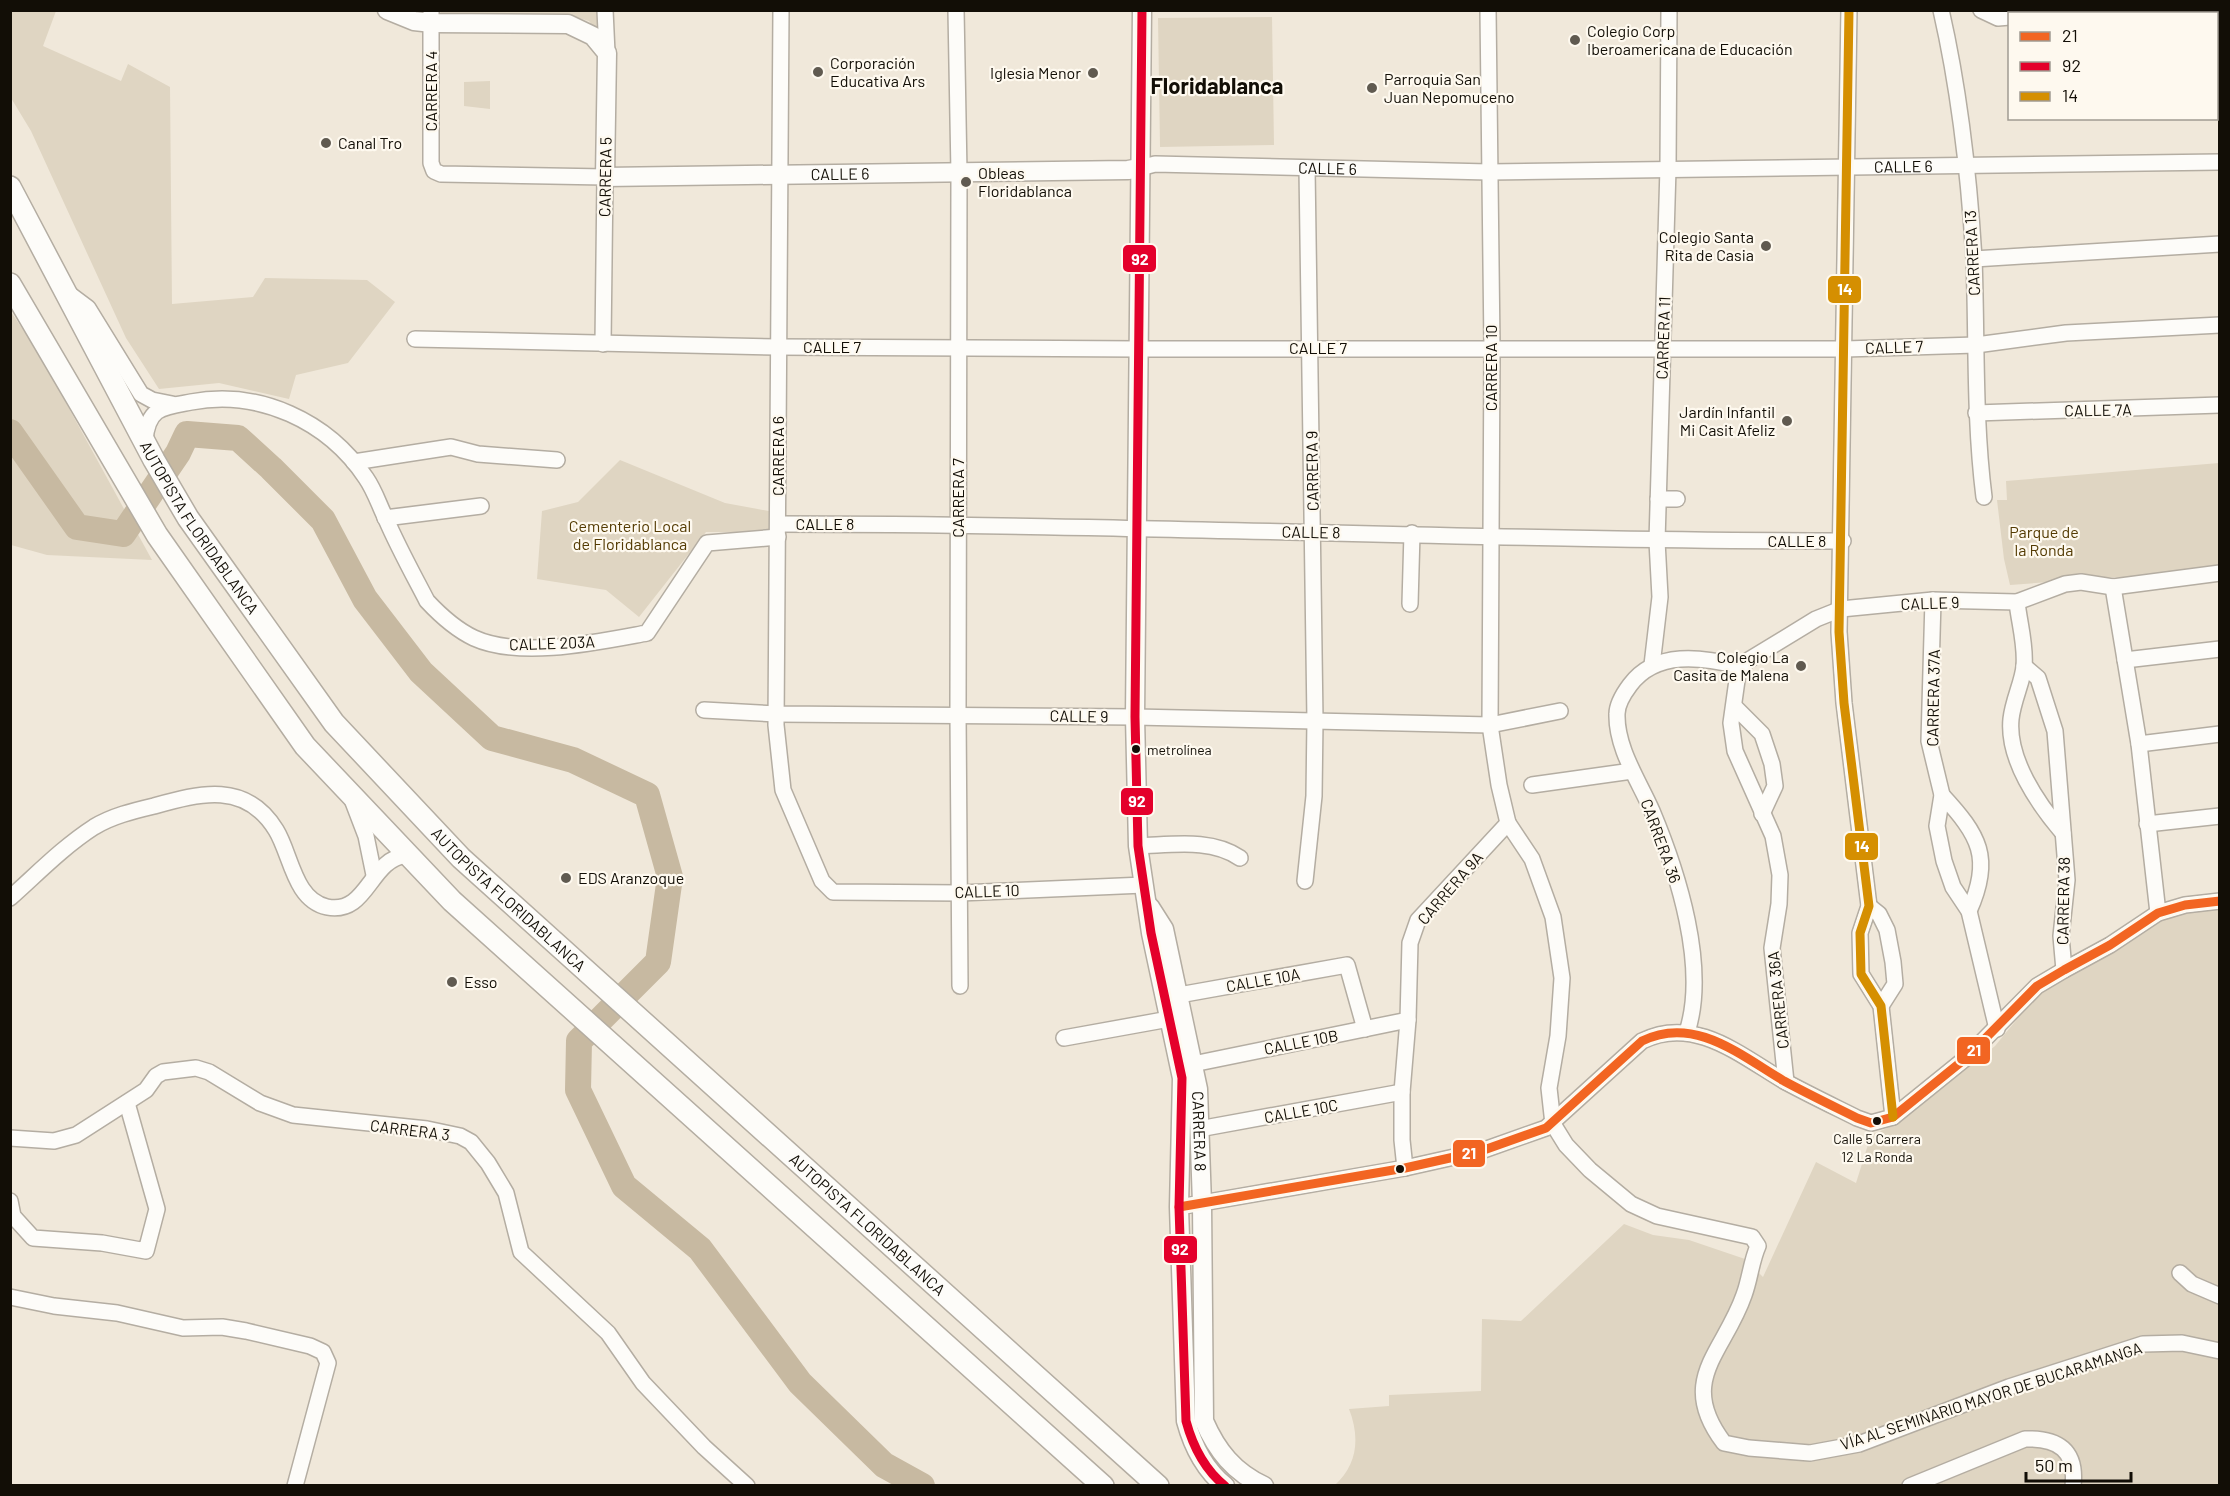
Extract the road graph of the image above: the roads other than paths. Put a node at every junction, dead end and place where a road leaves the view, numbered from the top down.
1 (387, 10) edge
2 (605, 10) edge
3 (781, 10) edge
4 (956, 10) edge
5 (1142, 10) edge
6 (1488, 10) edge
7 (1669, 10) edge
8 (1849, 10) edge
9 (1941, 10) edge
10 (1982, 10) edge
11 (2168, 10) edge
12 (2136, 12) edge
13 (431, 17) edge
14 (2008, 17) edge
15 (606, 53) junction
16 (2220, 162) edge
17 (1846, 167) junction
18 (1968, 167) junction
19 (1140, 168) junction
20 (1308, 168) junction
21 (1668, 168) junction
22 (434, 171) joint
23 (1489, 171) junction
24 (959, 172) junction
25 (780, 175) junction
26 (604, 177) junction
27 (10, 187) edge
28 (2220, 244) edge
29 (1974, 259) junction
30 (10, 285) edge
31 (66, 292) junction
32 (2220, 324) edge
33 (416, 339) dead end
34 (603, 344) junction
35 (1976, 345) junction
36 (777, 347) junction
37 (959, 347) junction
38 (1310, 348) junction
39 (1492, 348) junction
40 (1662, 348) junction
41 (1138, 349) junction
42 (1845, 349) junction
43 (177, 404) junction
44 (2220, 405) edge
45 (1976, 413) junction
46 (145, 440) junction
47 (557, 460) dead end
48 (354, 462) junction
49 (1984, 497) dead end
50 (1658, 499) junction
51 (1677, 499) dead end
52 (481, 506) dead end
53 (385, 518) junction
54 (958, 524) junction
55 (1137, 529) junction
56 (778, 531) junction
57 (1312, 532) junction
58 (1412, 533) junction
59 (1491, 535) junction
60 (1657, 541) junction
61 (1843, 541) junction
62 (701, 549) joint
63 (2220, 573) edge
64 (2113, 587) junction
65 (1933, 600) junction
66 (2017, 602) junction
67 (1410, 604) dead end
68 (1841, 609) junction
69 (2220, 649) edge
70 (2125, 660) junction
71 (1652, 665) junction
72 (1739, 666) junction
73 (2024, 666) junction
74 (1734, 706) junction
75 (704, 710) dead end
76 (1560, 711) dead end
77 (777, 714) junction
78 (958, 714) junction
79 (1135, 717) junction
80 (1315, 720) junction
81 (1490, 725) junction
82 (2220, 734) edge
83 (2139, 744) junction
84 (1632, 771) junction
85 (1532, 784) dead end
86 (349, 794) junction
87 (1942, 795) junction
88 (1762, 814) junction
89 (2220, 816) edge
90 (1508, 823) junction
91 (2147, 824) junction
92 (2063, 833) junction
93 (1138, 846) junction
94 (406, 855) junction
95 (1240, 858) dead end
96 (374, 875) junction
97 (1305, 881) dead end
98 (1144, 885) junction
99 (830, 890) joint
100 (960, 893) junction
101 (10, 898) edge
102 (2220, 901) edge
103 (1149, 905) junction
104 (1869, 906) junction
105 (1969, 911) junction
106 (2158, 913) junction
107 (2064, 969) junction
108 (960, 986) dead end
109 (1179, 995) junction
110 (1881, 1006) junction
111 (1169, 1019) junction
112 (1408, 1020) junction
113 (1365, 1029) junction
114 (1996, 1029) junction
115 (1687, 1032) junction
116 (1064, 1038) dead end
117 (1193, 1064) junction
118 (1786, 1082) junction
119 (1402, 1092) junction
120 (127, 1103) junction
121 (1893, 1117) junction
122 (1553, 1124) junction
123 (1200, 1129) junction
124 (10, 1138) edge
125 (1405, 1168) junction
126 (10, 1201) edge
127 (1202, 1204) junction
128 (1179, 1208) junction
129 (2180, 1273) dead end
130 (2220, 1296) edge
131 (10, 1297) edge
132 (2220, 1351) edge
133 (1206, 1467) junction
134 (295, 1485) edge
135 (747, 1485) edge
136 (1104, 1485) edge
137 (1158, 1485) edge
138 (1225, 1485) edge
139 (1263, 1485) edge
140 (1910, 1485) edge
141 (2073, 1485) edge

1 - 13 main road
2 - 15 street, CARRERA 5
3 - 25 street, CARRERA 6
4 - 24 street, CARRERA 7
5 - 19 main road, CARRERA 8
6 - 23 street, CARRERA 10
7 - 21 street, CARRERA 11
8 - 17 street
9 - 18 street, CARRERA 13
10 - 14 street
11 - 12 street
13 - 15 main road
13 - 22 street, CARRERA 4
15 - 26 main road, CARRERA 5
16 - 18 street, CALLE 6
17 - 18 street, CALLE 6
17 - 21 street, CALLE 6
17 - 42 street
18 - 29 street, CARRERA 13
19 - 20 street, CALLE 6
19 - 24 main road, CALLE 6
19 - 41 main road, CARRERA 8
20 - 23 street, CALLE 6
20 - 38 street, CARRERA 9
21 - 23 street, CALLE 6
21 - 40 street, CARRERA 11
22 - 26 street, CALLE 6
23 - 39 street, CARRERA 10
24 - 25 main road, CALLE 6
24 - 37 street, CARRERA 7
25 - 26 main road, CALLE 6
25 - 36 street, CARRERA 6
26 - 34 street, CARRERA 5
27 - 31 highway, AUTOPISTA FLORIDABLANCA
28 - 29 street
29 - 35 street, CARRERA 13
30 - 86 highway
31 - 43 street
31 - 46 highway, AUTOPISTA FLORIDABLANCA
32 - 35 street, CALLE 7
33 - 34 street, CALLE 7
34 - 36 street, CALLE 7
35 - 42 street, CALLE 7
35 - 45 street, CARRERA 13
36 - 37 street, CALLE 7
36 - 56 street, CARRERA 6
37 - 41 street, CALLE 7
37 - 54 street, CARRERA 7
38 - 39 street, CALLE 7
38 - 41 street, CALLE 7
38 - 57 street, CARRERA 9
39 - 40 street, CALLE 7
39 - 59 street, CARRERA 10
40 - 42 street, CALLE 7
40 - 50 street, CARRERA 11
41 - 55 main road, CARRERA 8
42 - 61 street
43 - 46 street
43 - 48 street
44 - 45 street, CALLE 7A
45 - 49 street, CARRERA 13
46 - 137 highway, AUTOPISTA FLORIDABLANCA
47 - 48 street
48 - 53 street
50 - 51 street
50 - 60 street, CARRERA 11
52 - 53 street
53 - 62 street, CALLE 203A
54 - 55 street, CALLE 8
54 - 56 street, CALLE 8
54 - 78 street, CARRERA 7
55 - 57 street, CALLE 8
55 - 79 main road, CARRERA 8
56 - 62 street, CALLE 8
56 - 77 street, CARRERA 6
57 - 58 street, CALLE 8
57 - 80 street, CARRERA 9
58 - 59 street, CALLE 8
58 - 67 street
59 - 60 street, CALLE 8
59 - 81 street, CARRERA 10
60 - 61 street, CALLE 8
60 - 71 street, CARRERA 11
61 - 68 street
63 - 64 street, CALLE 9
64 - 66 street, CALLE 9
64 - 70 street
65 - 66 street, CALLE 9
65 - 68 street, CALLE 9
65 - 87 street, CARRERA 37A
66 - 73 street, CARRERA 38
68 - 72 street, CALLE 9
68 - 104 street
69 - 70 street
70 - 83 street
71 - 72 street
71 - 84 street, CARRERA 36
72 - 74 street, CARRERA 36A
73 - 92 street, CARRERA 38
73 - 92 street, CARRERA 38
74 - 88 street, CARRERA 36A
74 - 88 street
75 - 77 street, CALLE 9
76 - 81 street, CALLE 9
77 - 78 street, CALLE 9
77 - 99 street, CARRERA 6
78 - 79 street, CALLE 9
78 - 100 street, CARRERA 7
79 - 80 street, CALLE 9
79 - 93 main road, CARRERA 8
80 - 81 street, CALLE 9
80 - 97 street, CARRERA 9
81 - 90 street
82 - 83 street
83 - 91 street
84 - 85 street
84 - 115 street, CARRERA 36
86 - 94 highway
86 - 96 street
87 - 105 street, CARRERA 37A
87 - 105 street, CARRERA 37A
88 - 118 street, CARRERA 36A
89 - 91 street
90 - 112 street, CARRERA 9A
90 - 122 street
91 - 106 street
92 - 107 street, CARRERA 38
93 - 95 street
93 - 98 main road, CARRERA 8
94 - 96 street
94 - 136 highway
96 - 101 street
98 - 100 street, CALLE 10
98 - 103 main road, CARRERA 8
99 - 100 street, CALLE 10
100 - 108 street, CARRERA 7
102 - 106 street
103 - 109 main road, CARRERA 8
103 - 111 main road, CARRERA 8
104 - 110 street
104 - 110 street
105 - 114 street, CARRERA 37A
106 - 107 street
107 - 114 street
109 - 113 street, CALLE 10A
109 - 117 main road, CARRERA 8
110 - 121 street
111 - 116 street
111 - 128 main road, CARRERA 8
112 - 113 street, CALLE 10B
112 - 119 street, CARRERA 9A
113 - 117 street, CALLE 10B
114 - 121 street
115 - 118 street
115 - 122 street
117 - 123 main road, CARRERA 8
118 - 121 street
119 - 123 street, CALLE 10C
119 - 125 street, CARRERA 9A
120 - 124 street, CARRERA 3
120 - 126 street
120 - 135 street, CARRERA 3
122 - 125 street
122 - 132 street, VÍA AL SEMINARIO MAYOR DE BUCARAMANGA
123 - 127 main road, CARRERA 8
125 - 127 street
127 - 128 street
127 - 139 main road, CARRERA 8
128 - 133 main road, CARRERA 8
129 - 130 street
131 - 134 street
133 - 138 main road, CARRERA 8
133 - 139 main road
140 - 141 street

